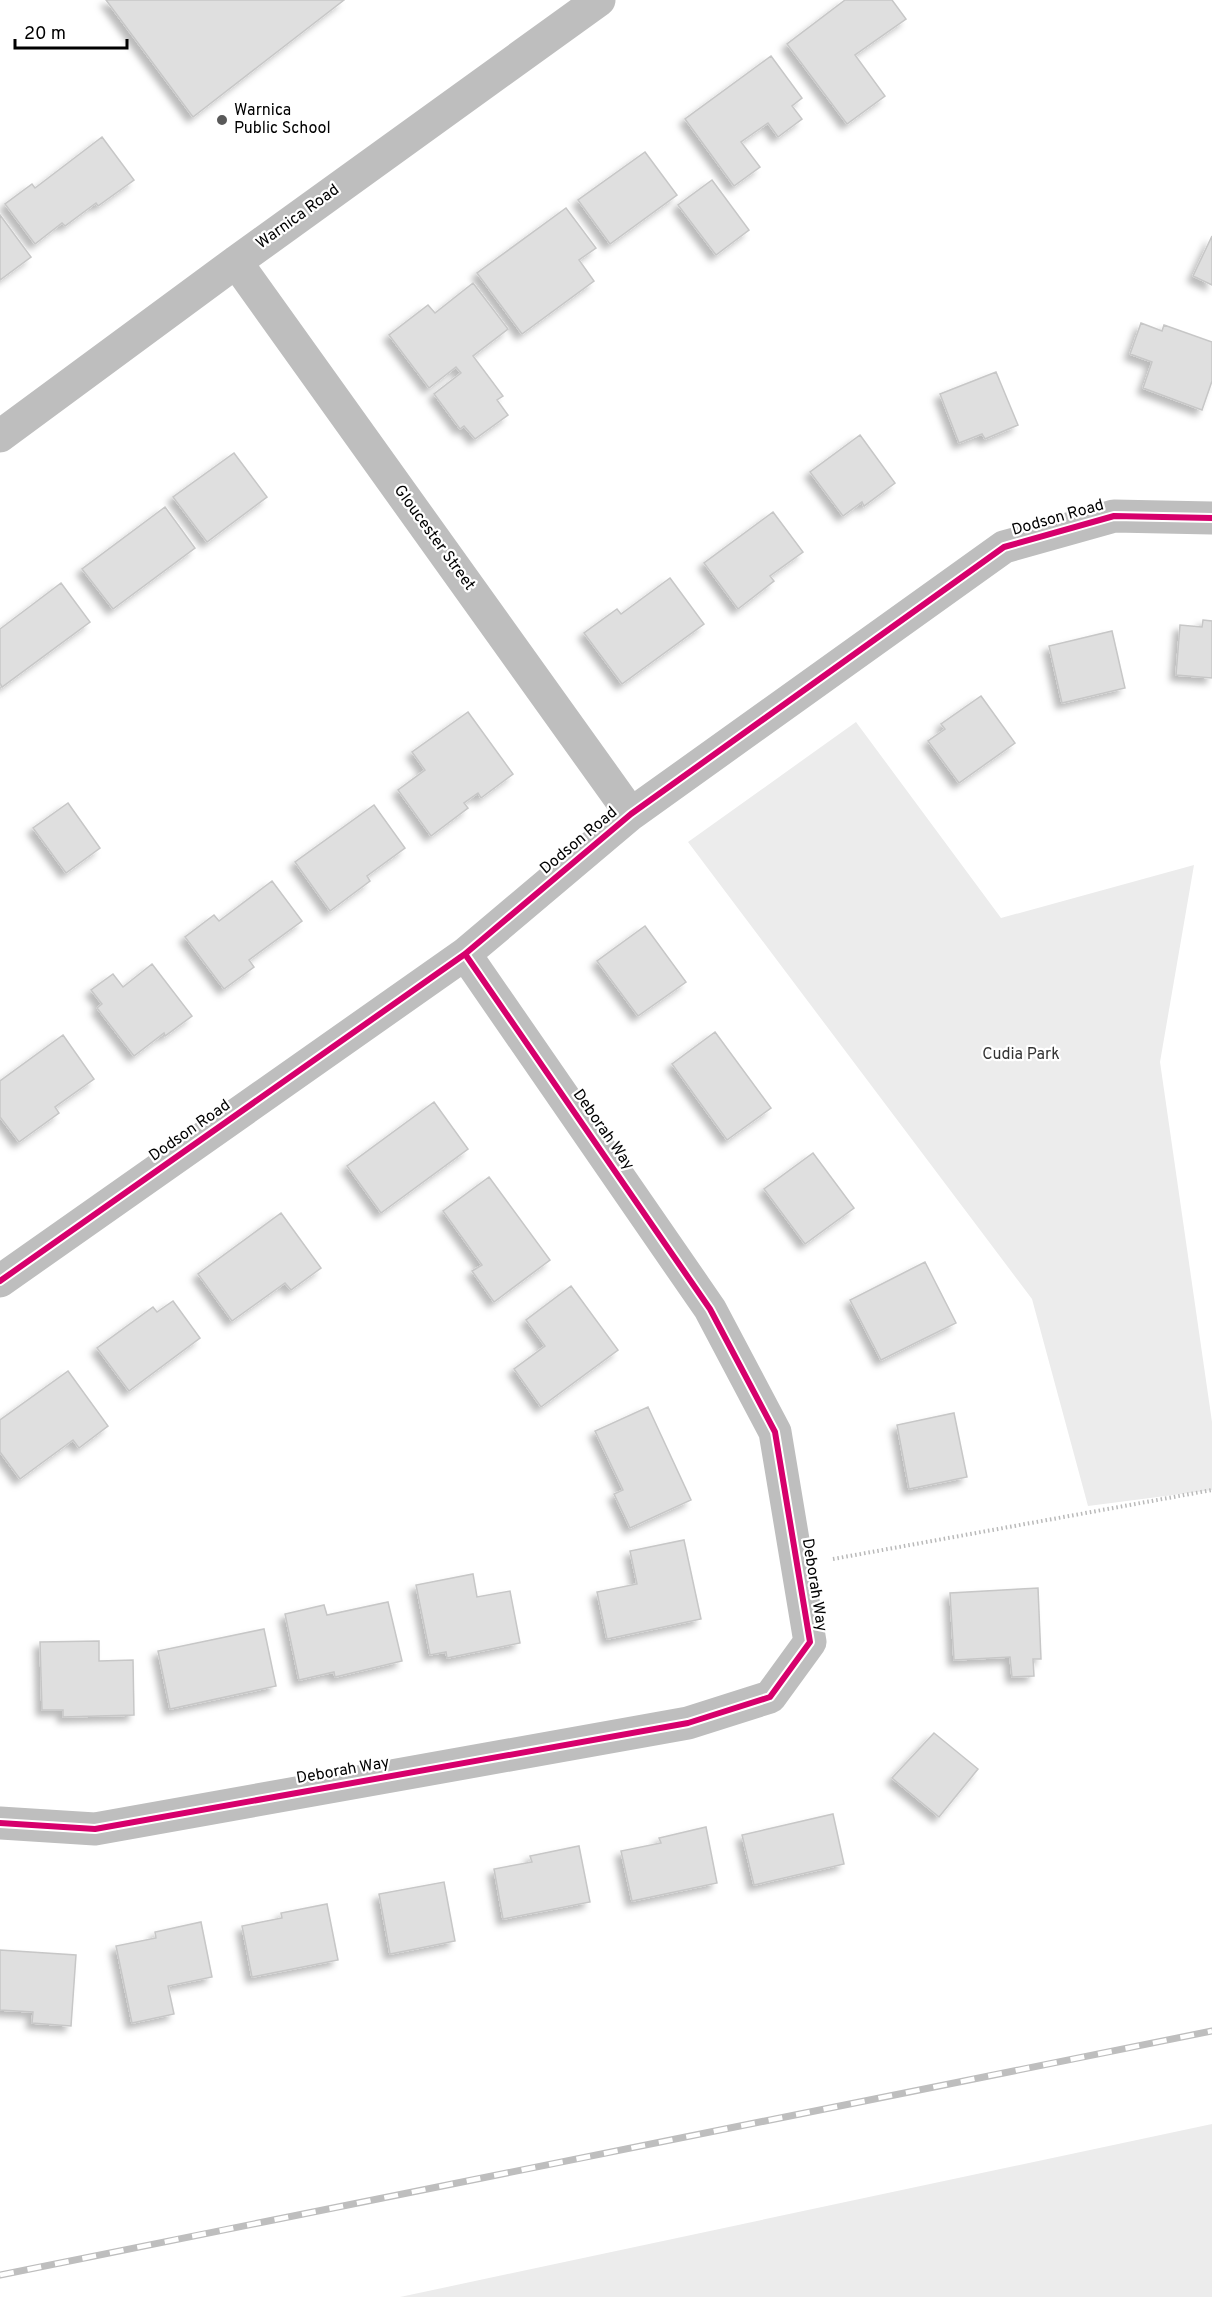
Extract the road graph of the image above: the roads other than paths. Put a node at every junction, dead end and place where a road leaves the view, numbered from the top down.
1 (599, 0) edge
2 (236, 262) junction
3 (0, 436) edge
4 (1212, 518) edge
5 (631, 814) junction
6 (465, 954) junction
7 (0, 1281) edge
8 (0, 1823) edge

1 - 2 street, Warnica Road
2 - 3 street, Warnica Road
2 - 5 street, Gloucester Street
4 - 5 street, Dodson Road
5 - 6 street, Dodson Road
6 - 7 street, Dodson Road
6 - 8 street, Deborah Way

